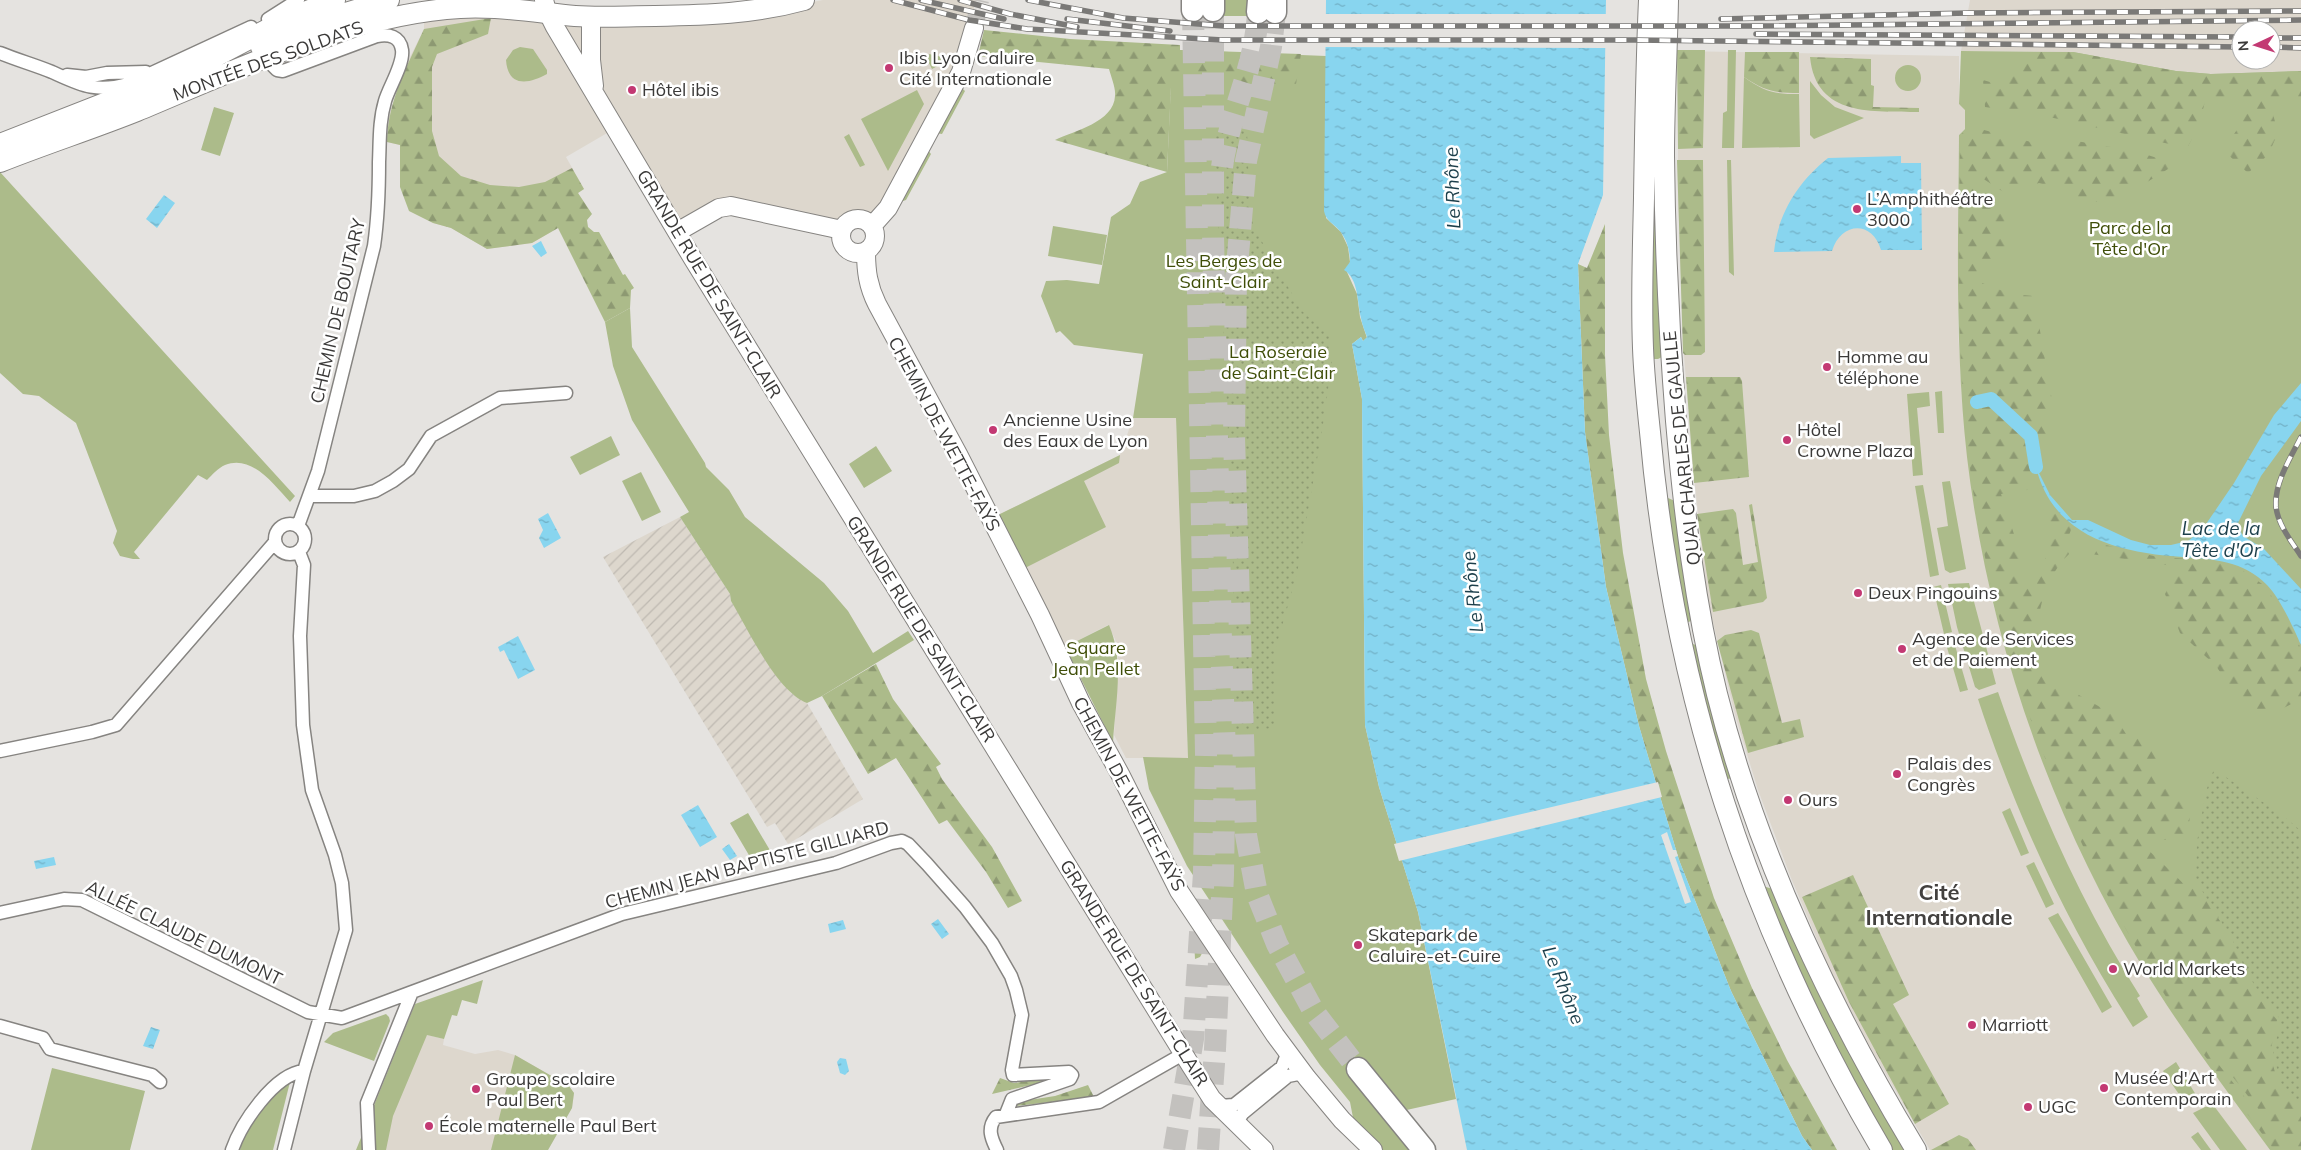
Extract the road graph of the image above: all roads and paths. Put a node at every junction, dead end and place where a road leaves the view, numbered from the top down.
1 (298, 0) edge
2 (335, 0) edge
3 (390, 0) edge
4 (802, 0) edge
5 (1649, 0) edge
6 (1668, 0) edge
7 (497, 4) edge
8 (546, 6) edge
9 (591, 8) edge
10 (289, 26) junction
11 (974, 28) tunnel mouth
12 (0, 53) edge
13 (273, 56) junction
14 (217, 66) junction
15 (143, 88) junction
16 (595, 94) junction
17 (130, 114) junction
18 (0, 144) edge
19 (0, 162) edge
20 (872, 226) junction
21 (842, 230) junction
22 (677, 232) junction
23 (866, 252) junction
24 (566, 393) dead end
25 (309, 496) junction
26 (298, 526) junction
27 (275, 542) junction
28 (299, 552) junction
29 (0, 751) edge
30 (0, 912) edge
31 (412, 992) junction
32 (320, 1015) junction
33 (0, 1026) edge
34 (1285, 1049) junction
35 (1183, 1054) junction
36 (1358, 1069) tunnel mouth
37 (304, 1071) junction
38 (1306, 1078) junction
39 (160, 1082) dead end
40 (1219, 1106) junction
41 (1006, 1114) junction
42 (1238, 1125) junction
43 (232, 1150) edge
44 (284, 1150) edge
45 (369, 1150) edge
46 (998, 1150) edge
47 (1264, 1150) edge
48 (1373, 1150) edge
49 (1424, 1150) edge
50 (1882, 1150) edge
51 (1916, 1150) edge

1 - 12 street
2 - 10 main road, MONTÉE DES SOLDATS
3 - 10 main road
4 - 9 main road, MONTÉE DES SOLDATS
5 - 50 main road, QUAI CHARLES DE GAULLE
6 - 51 main road, QUAI CHARLES DE GAULLE
7 - 8 main road, MONTÉE DES SOLDATS
7 - 13 main road, MONTÉE DES SOLDATS
8 - 9 main road, MONTÉE DES SOLDATS
8 - 16 main road, GRANDE RUE DE SAINT-CLAIR
9 - 16 main road, GRANDE RUE DE SAINT-CLAIR
10 - 14 main road
10 - 15 main road
11 - 20 main road
13 - 17 main road, MONTÉE DES SOLDATS
13 - 25 street, CHEMIN DE BOUTARY
14 - 15 main road
14 - 17 main road
15 - 18 main road
16 - 22 main road, GRANDE RUE DE SAINT-CLAIR
17 - 19 main road, MONTÉE DES SOLDATS
20 - 21 main road
20 - 23 main road
21 - 22 main road
21 - 23 main road
22 - 35 main road, GRANDE RUE DE SAINT-CLAIR
23 - 34 main road, CHEMIN DE WETTE-FAŸS
24 - 25 street
25 - 26 street, CHEMIN DE BOUTARY
26 - 27 street
26 - 28 street
27 - 28 street
27 - 29 street
28 - 32 street
30 - 32 street, ALLÉE CLAUDE DUMONT
31 - 32 street, CHEMIN JEAN BAPTISTE GILLIARD
31 - 41 street, CHEMIN JEAN BAPTISTE GILLIARD
31 - 45 street
32 - 37 street
33 - 39 street
34 - 38 main road, CHEMIN DE WETTE-FAŸS
34 - 40 street
35 - 40 main road, GRANDE RUE DE SAINT-CLAIR
35 - 41 street
36 - 49 highway
37 - 43 street
37 - 44 street
38 - 42 street
38 - 48 main road, CHEMIN DE WETTE-FAŸS
40 - 42 main road, GRANDE RUE DE SAINT-CLAIR
41 - 46 street
42 - 47 main road, GRANDE RUE DE SAINT-CLAIR

